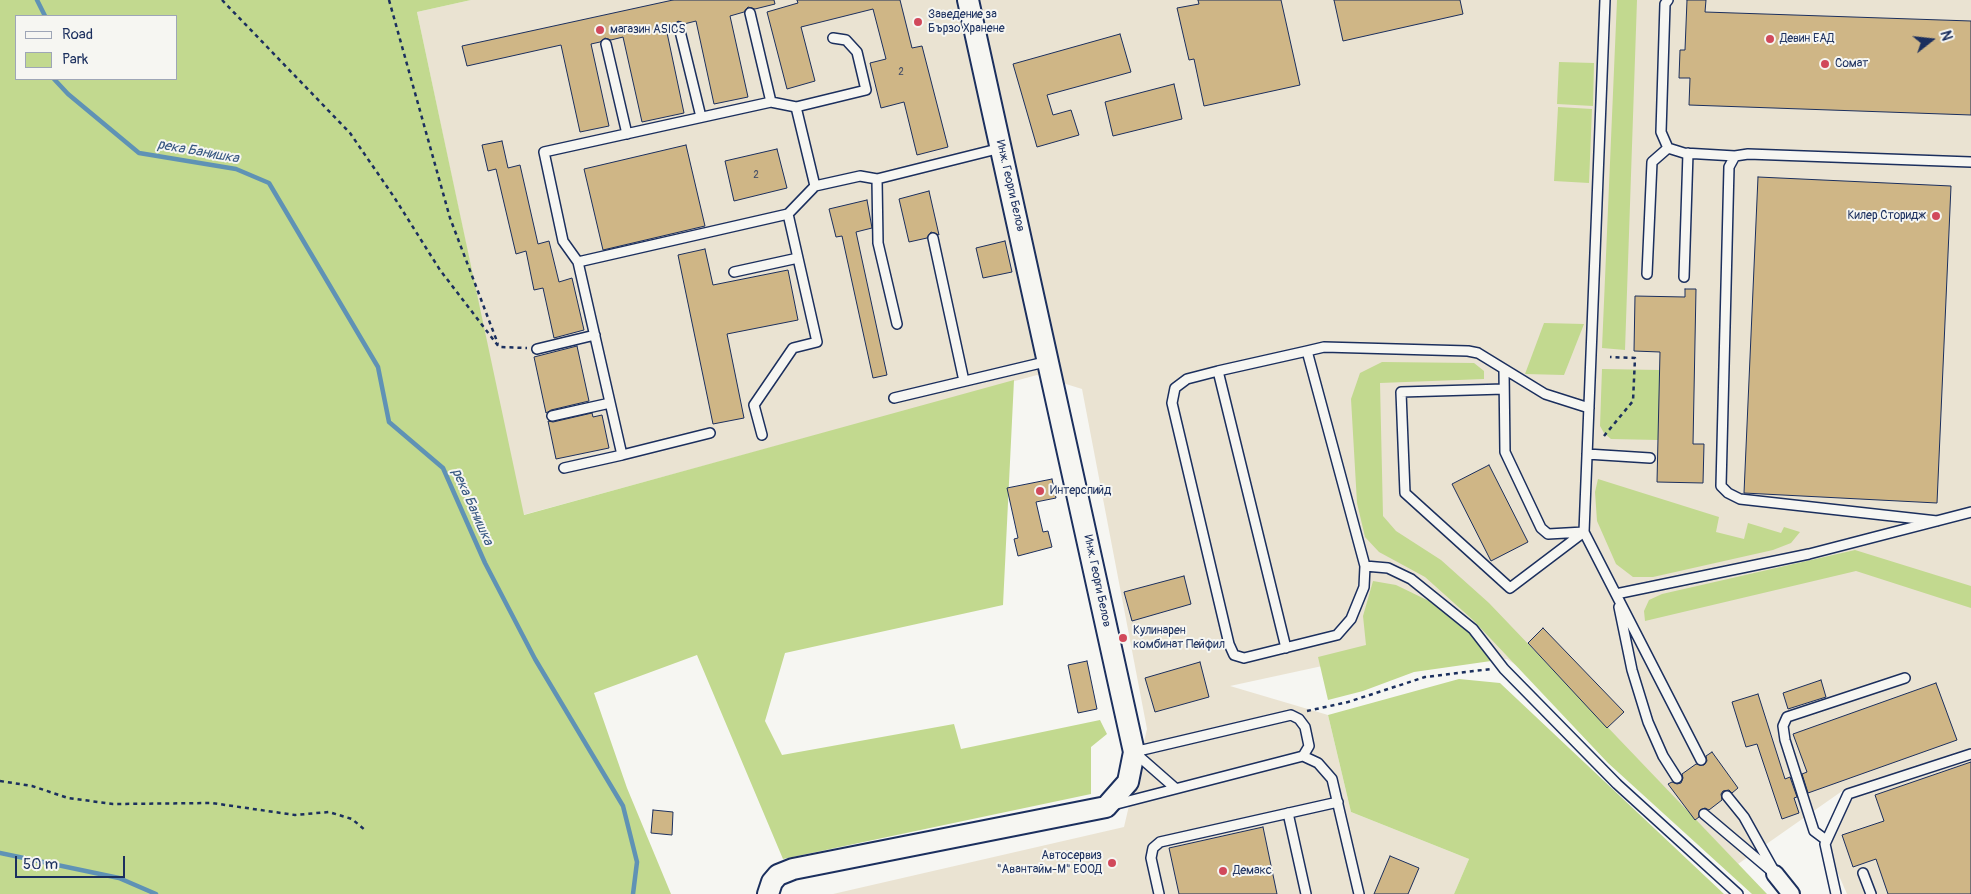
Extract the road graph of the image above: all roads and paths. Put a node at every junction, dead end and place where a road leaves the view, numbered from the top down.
1 (222, 0) edge
2 (389, 0) edge
3 (968, 0) edge
4 (1605, 0) edge
5 (1668, 0) edge
6 (750, 13) dead end
7 (679, 27) dead end
8 (833, 38) dead end
9 (606, 44) dead end
10 (771, 102) junction
11 (796, 107) junction
12 (701, 117) junction
13 (627, 134) junction
14 (1001, 148) junction
15 (1668, 148) junction
16 (1688, 153) junction
17 (1735, 156) junction
18 (1971, 162) edge
19 (877, 179) junction
20 (815, 186) junction
21 (788, 214) junction
22 (933, 238) dead end
23 (798, 258) junction
24 (578, 262) junction
25 (734, 272) dead end
26 (1646, 274) dead end
27 (1684, 277) dead end
28 (896, 324) dead end
29 (595, 335) junction
30 (499, 347) junction
31 (537, 349) joint
32 (1307, 351) junction
33 (1610, 358) dead end
34 (1049, 361) junction
35 (1504, 370) junction
36 (1218, 372) junction
37 (964, 381) junction
38 (1504, 389) junction
39 (894, 398) dead end
40 (610, 403) junction
41 (1589, 408) junction
42 (552, 416) dead end
43 (710, 433) dead end
44 (762, 435) dead end
45 (1604, 436) dead end
46 (1587, 454) junction
47 (622, 455) junction
48 (1650, 458) dead end
49 (564, 468) dead end
50 (1971, 512) edge
51 (1937, 521) junction
52 (1584, 532) junction
53 (1365, 566) junction
54 (1616, 594) junction
55 (1286, 648) junction
56 (1504, 669) junction
57 (1905, 678) dead end
58 (1290, 715) junction
59 (1134, 752) junction
60 (1971, 754) edge
61 (1304, 756) junction
62 (1701, 760) dead end
63 (1677, 778) dead end
64 (0, 781) edge
65 (1175, 788) junction
66 (1727, 796) dead end
67 (1338, 802) junction
68 (1106, 807) junction
69 (1288, 813) junction
70 (1704, 814) dead end
71 (365, 830) dead end
72 (1826, 840) junction
73 (1863, 873) dead end
74 (1775, 874) junction
75 (1833, 891) edge
76 (768, 894) edge
77 (1159, 894) edge
78 (1306, 894) edge
79 (1359, 894) edge
80 (1738, 894) edge
81 (1791, 894) edge
82 (1870, 894) edge

1 - 30 path
2 - 30 path
3 - 14 street, Инж. Георги Белов
4 - 41 lane
5 - 15 lane
6 - 10 lane
7 - 12 lane
8 - 11 lane
9 - 13 lane
10 - 11 lane
10 - 12 lane
11 - 20 lane
12 - 13 lane
13 - 24 lane
14 - 19 lane
14 - 34 street, Инж. Георги Белов
15 - 16 lane
15 - 26 lane
16 - 17 lane
16 - 27 lane
17 - 18 lane
17 - 51 lane
19 - 20 lane
19 - 28 lane
20 - 21 lane
21 - 23 lane
21 - 24 lane
22 - 37 lane
23 - 25 lane
23 - 44 lane
24 - 29 lane
29 - 31 lane
29 - 40 lane
30 - 31 path
32 - 35 lane
32 - 36 lane
32 - 53 lane
33 - 45 path
34 - 37 lane
34 - 59 street, Инж. Георги Белов
35 - 38 lane
35 - 41 lane
36 - 55 lane
36 - 55 lane
37 - 39 lane
38 - 52 lane
38 - 52 lane
40 - 42 lane
40 - 47 lane
41 - 46 lane
43 - 47 lane
46 - 48 lane
46 - 52 lane
47 - 49 lane
50 - 51 lane
51 - 54 lane
52 - 54 lane
53 - 55 lane
53 - 56 lane
54 - 62 lane
54 - 63 lane
56 - 58 path
56 - 80 lane
57 - 72 lane
58 - 59 lane
58 - 61 lane
59 - 65 lane
59 - 68 street, Инж. Георги Белов
60 - 72 lane
61 - 65 lane
61 - 67 lane
64 - 71 path
65 - 68 lane
66 - 74 lane
67 - 69 lane
67 - 79 lane
68 - 76 street
69 - 77 lane
69 - 78 lane
70 - 74 lane
72 - 75 lane
73 - 82 lane
74 - 81 street

